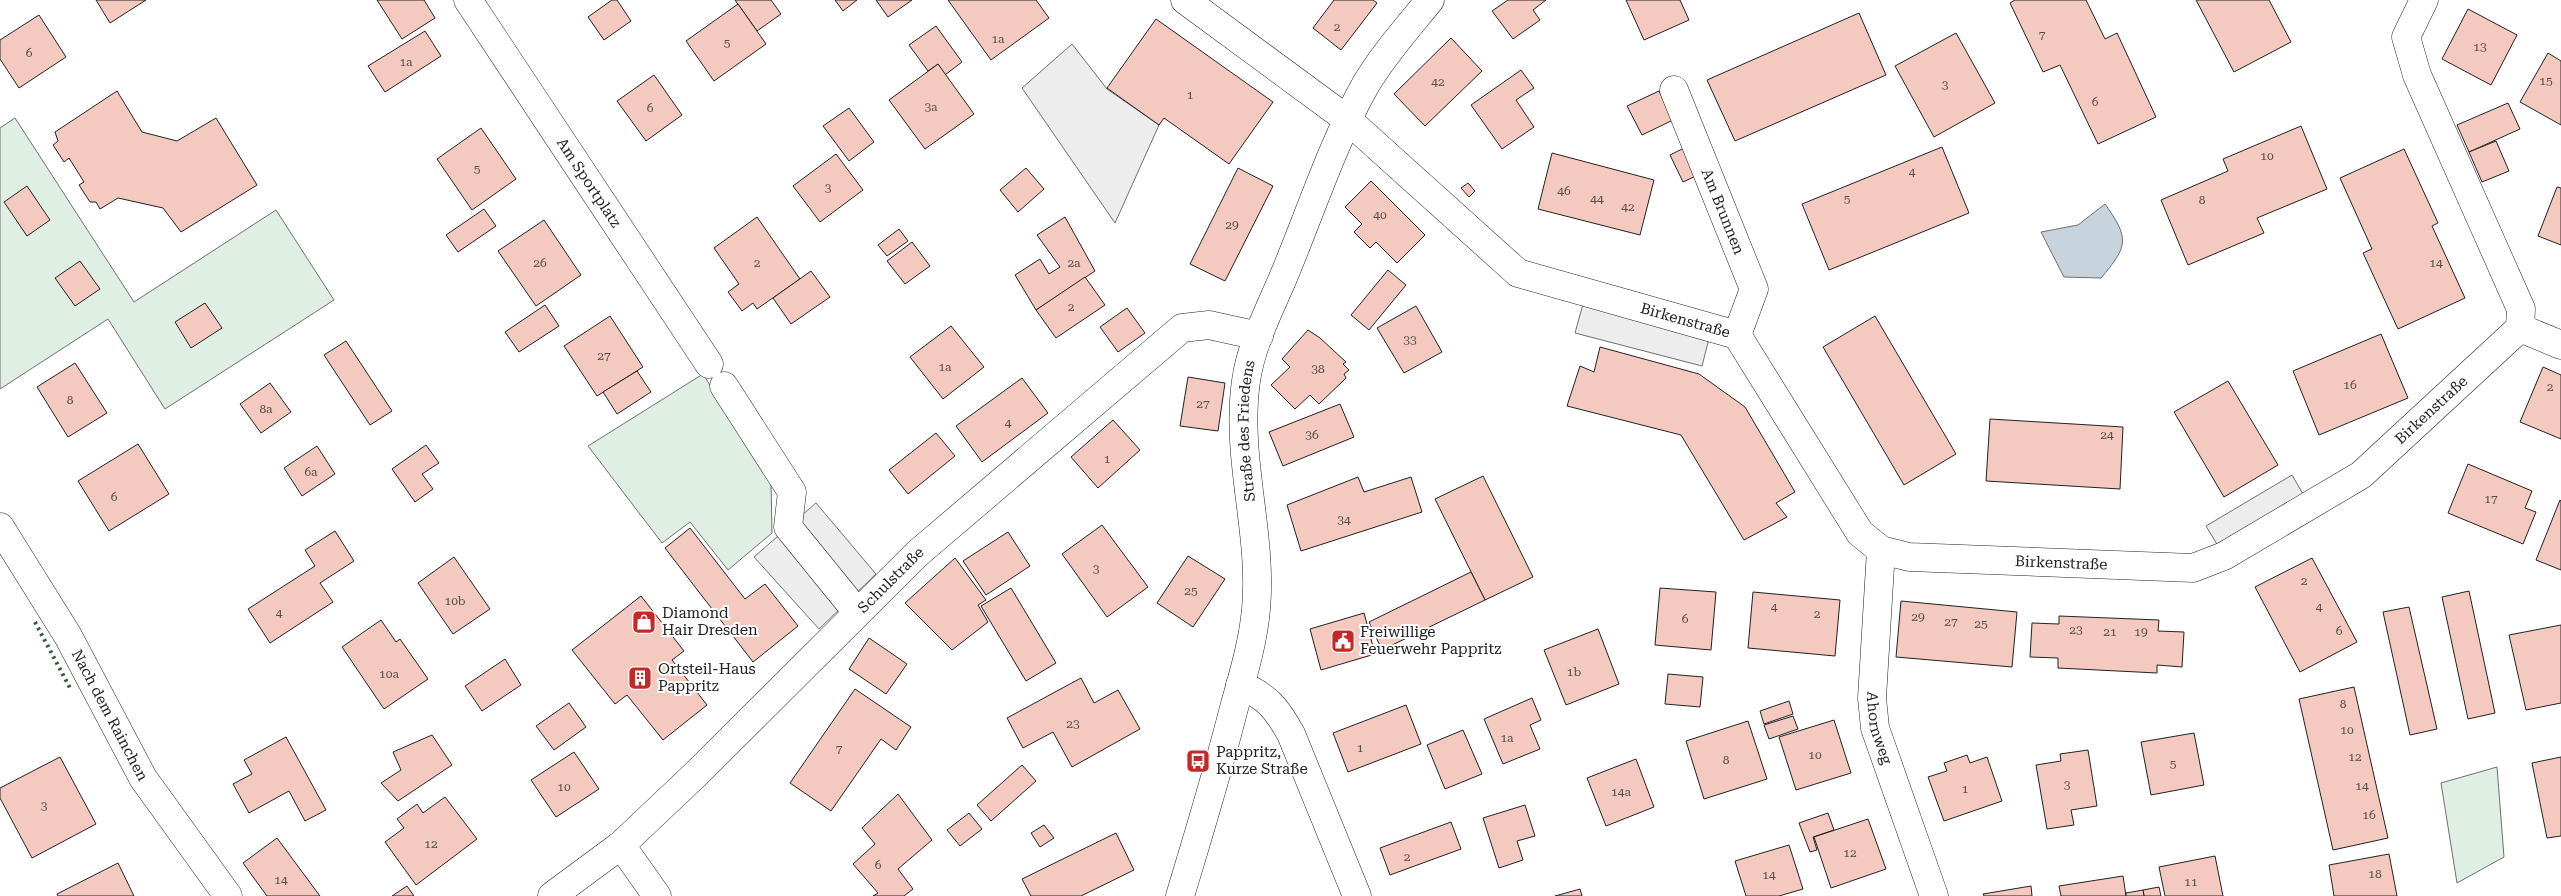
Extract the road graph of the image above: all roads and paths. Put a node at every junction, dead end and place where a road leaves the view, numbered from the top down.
1 (468, 0) edge
2 (1185, 0) edge
3 (1430, 0) edge
4 (2424, 0) edge
5 (1674, 90) dead end
6 (1348, 120) junction
7 (2520, 328) junction
8 (1737, 335) junction
9 (1260, 336) junction
10 (2561, 345) edge
11 (0, 527) edge
12 (1881, 550) junction
13 (857, 612) junction
14 (1240, 686) junction
15 (621, 845) junction
16 (228, 896) edge
17 (552, 896) edge
18 (657, 896) edge
19 (1180, 896) edge
20 (1357, 896) edge
21 (1934, 896) edge

1 - 13 street, Am Sportplatz
2 - 6 street, Birkenstraße
3 - 6 street, Straße des Friedens
4 - 7 street
5 - 8 street, Am Brunnen
6 - 8 street, Birkenstraße
6 - 9 street, Straße des Friedens
7 - 10 street
7 - 12 street, Birkenstraße
8 - 12 street, Birkenstraße
9 - 13 street, Schulstraße
9 - 14 street, Straße des Friedens
11 - 16 street, Nach dem Rainchen
12 - 21 street, Ahornweg
13 - 15 street, Schulstraße
14 - 19 street, Straße des Friedens
14 - 20 street
15 - 17 street, Schulstraße
15 - 18 street

